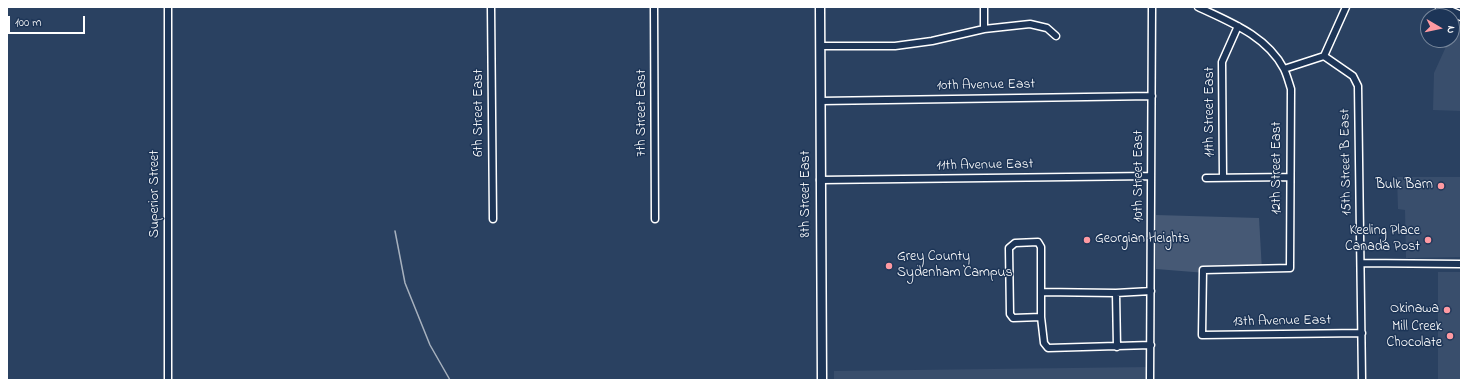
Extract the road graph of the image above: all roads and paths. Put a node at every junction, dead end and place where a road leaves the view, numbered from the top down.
1 (168, 7) edge
2 (491, 7) edge
3 (654, 7) edge
4 (820, 7) edge
5 (984, 7) edge
6 (1152, 7) edge
7 (1198, 7) edge
8 (1346, 7) edge
9 (1440, 7) edge
10 (1461, 16) edge
11 (1238, 26) junction
12 (984, 29) junction
13 (1056, 36) dead end
14 (820, 46) junction
15 (1324, 56) junction
16 (1284, 68) junction
17 (1152, 96) junction
18 (820, 101) junction
19 (1151, 176) junction
20 (1223, 176) junction
21 (1290, 177) junction
22 (1206, 178) dead end
23 (820, 180) junction
24 (493, 219) dead end
25 (655, 220) dead end
26 (1361, 263) junction
27 (1461, 264) edge
28 (1151, 291) junction
29 (1042, 292) junction
30 (1116, 293) junction
31 (1041, 317) junction
32 (1362, 333) junction
33 (1202, 335) joint
34 (1150, 345) junction
35 (1117, 347) junction
36 (168, 380) edge
37 (822, 380) edge
38 (1150, 380) edge
39 (1362, 380) edge

1 - 36 street, Superior Street
2 - 24 street, 6th Street East
3 - 25 street, 7th Street East
4 - 14 main road, 8th Street East
5 - 12 street
6 - 17 street, 10th Street East
7 - 11 street
8 - 15 street
9 - 10 main road
11 - 16 street
11 - 20 street, 11th Street East
12 - 13 street
12 - 14 street
14 - 18 main road, 8th Street East
15 - 16 street
15 - 26 street, 15th Street B East
16 - 21 street, 12th Street East
17 - 18 street, 10th Avenue East
17 - 19 street, 10th Street East
18 - 23 main road, 8th Street East
19 - 23 street, 11th Avenue East
19 - 28 street, 10th Street East
20 - 21 street
20 - 22 street
21 - 33 street, 12th Street East
23 - 37 main road, 8th Street East
26 - 27 street
26 - 32 street, 15th Street B East
28 - 30 street
28 - 34 street, 10th Street East
29 - 30 street
29 - 31 street
29 - 31 street
30 - 35 street
31 - 35 street
32 - 33 street, 13th Avenue East
32 - 39 street, 15th Street B East
34 - 35 street
34 - 38 street, 10th Street East

